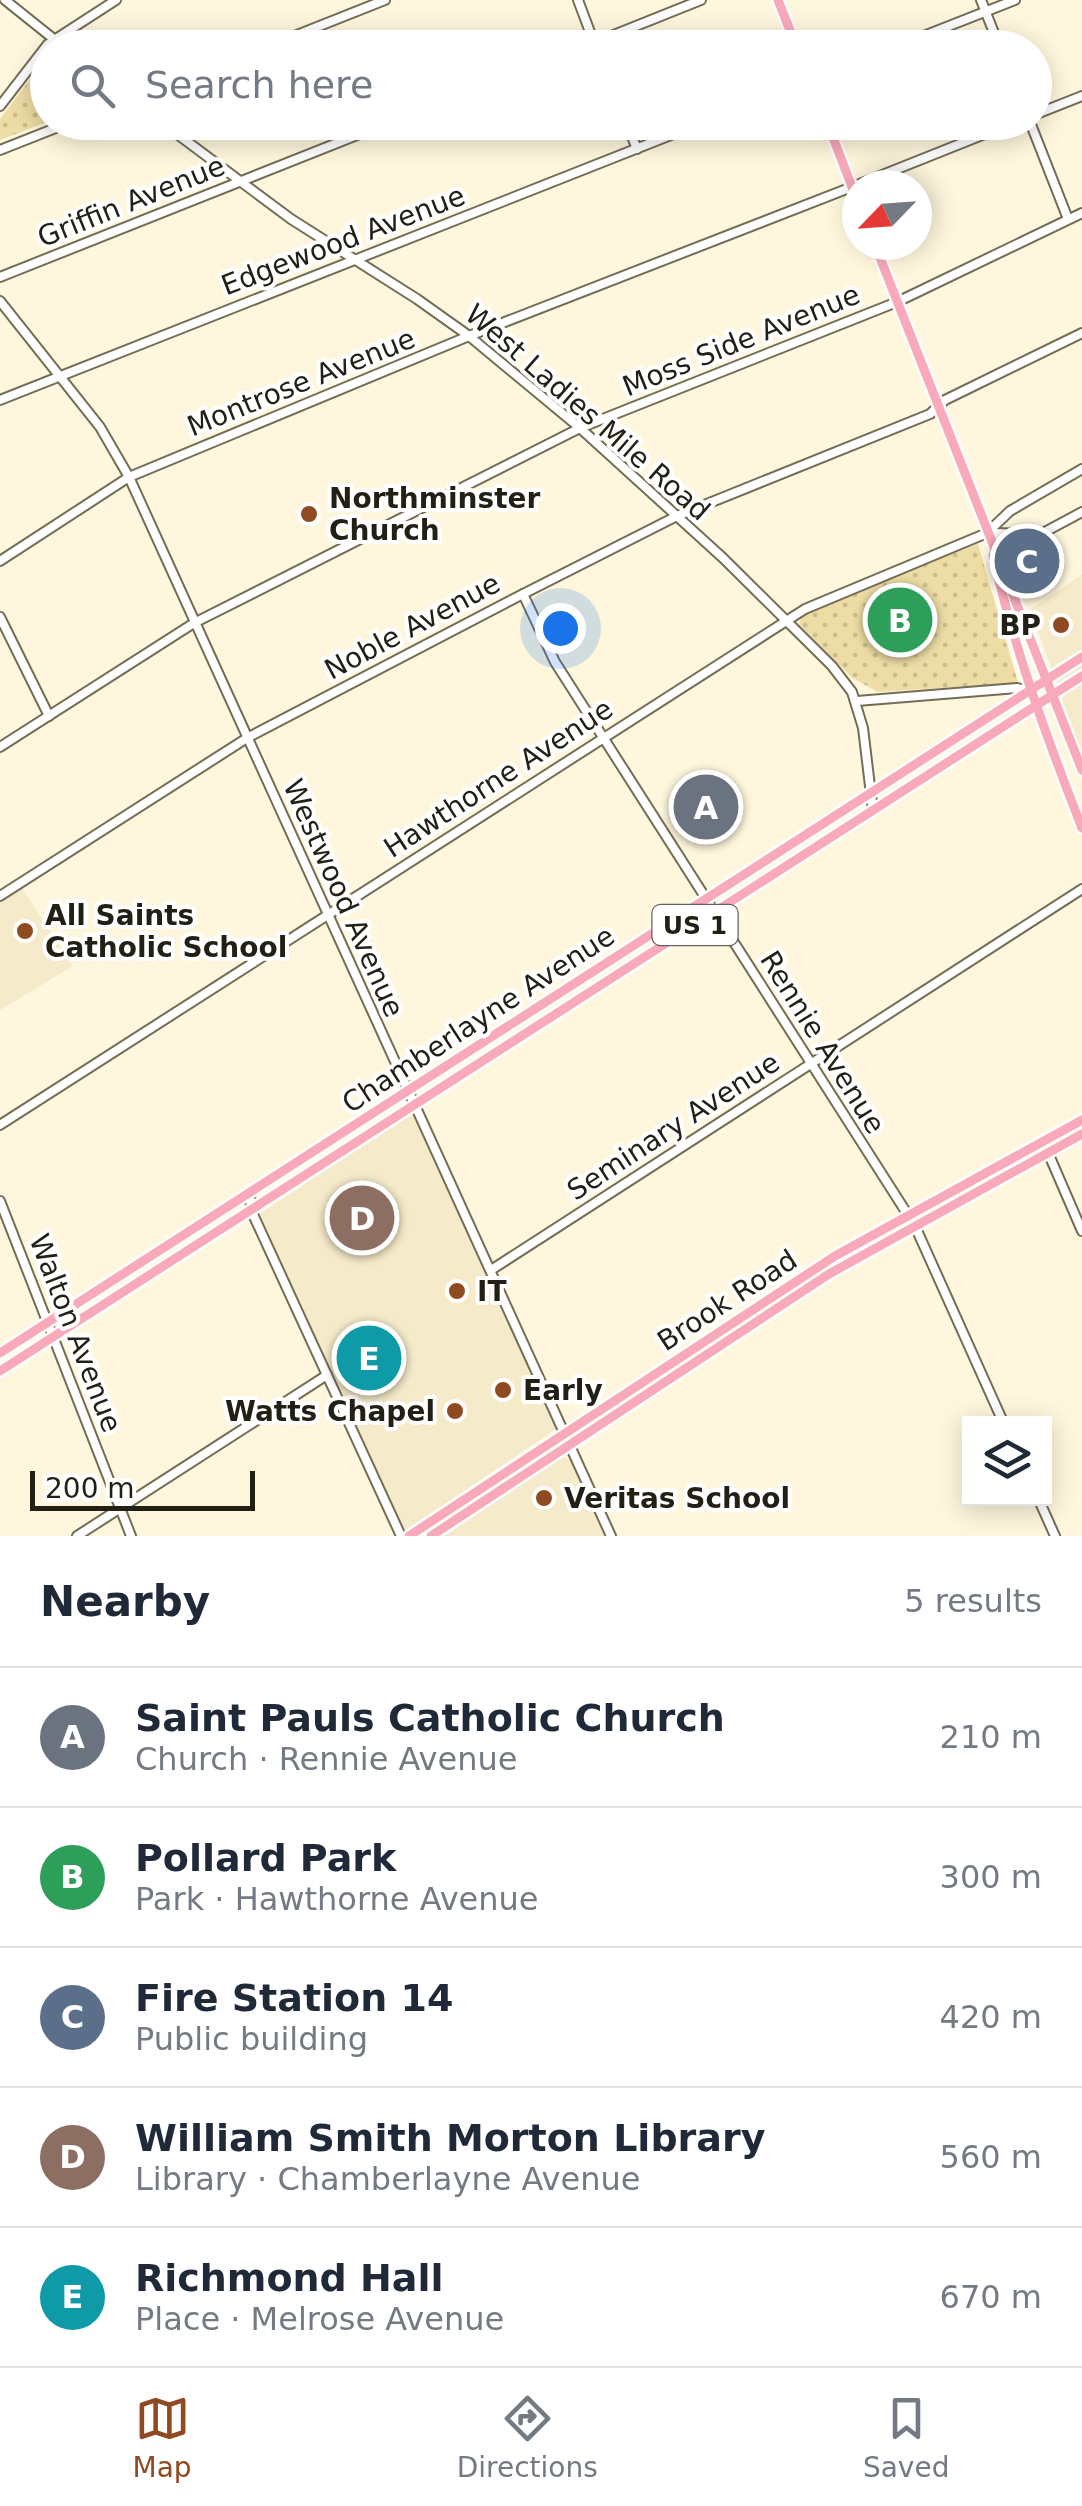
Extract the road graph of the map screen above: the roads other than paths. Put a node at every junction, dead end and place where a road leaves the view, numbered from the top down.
1 (5, 0) edge
2 (116, 0) edge
3 (385, 0) edge
4 (578, 0) edge
5 (702, 0) edge
6 (778, 0) edge
7 (982, 0) edge
8 (1014, 0) edge
9 (986, 12) junction
10 (43, 30) edge
11 (68, 30) edge
12 (309, 30) edge
13 (589, 30) edge
14 (631, 30) edge
15 (790, 30) edge
16 (940, 30) edge
17 (993, 30) edge
18 (30, 69) edge
19 (1082, 96) edge
20 (0, 106) edge
21 (1052, 108) edge
22 (30, 138) edge
23 (184, 140) edge
24 (344, 140) edge
25 (633, 140) edge
26 (659, 140) edge
27 (834, 140) edge
28 (970, 140) edge
29 (1037, 140) edge
30 (636, 149) junction
31 (0, 150) edge
32 (848, 170) edge
33 (895, 170) edge
34 (238, 182) junction
35 (842, 191) edge
36 (1082, 214) edge
37 (1068, 219) junction
38 (356, 259) junction
39 (881, 260) edge
40 (0, 277) edge
41 (0, 301) edge
42 (897, 302) junction
43 (1082, 333) edge
44 (469, 336) junction
45 (60, 376) junction
46 (0, 400) edge
47 (938, 406) junction
48 (580, 428) junction
49 (1082, 469) edge
50 (129, 476) junction
51 (1082, 512) edge
52 (677, 516) junction
53 (988, 533) junction
54 (0, 561) edge
55 (523, 594) junction
56 (0, 618) edge
57 (788, 620) junction
58 (194, 623) junction
59 (1082, 658) edge
60 (1082, 676) edge
61 (1047, 680) junction
62 (1030, 691) junction
63 (1052, 696) junction
64 (857, 701) junction
65 (1036, 706) junction
66 (49, 716) junction
67 (246, 738) junction
68 (604, 738) junction
69 (0, 747) edge
70 (1082, 770) edge
71 (874, 792) junction
72 (874, 810) junction
73 (1082, 828) edge
74 (1082, 889) edge
75 (0, 896) edge
76 (705, 900) junction
77 (714, 913) junction
78 (328, 915) junction
79 (811, 1064) junction
80 (407, 1091) junction
81 (414, 1106) junction
82 (1082, 1120) edge
83 (0, 1125) edge
84 (1082, 1134) edge
85 (1043, 1141) junction
86 (1048, 1153) junction
87 (250, 1192) junction
88 (0, 1201) edge
89 (251, 1210) junction
90 (907, 1216) junction
91 (915, 1226) junction
92 (1082, 1232) edge
93 (490, 1270) junction
94 (47, 1322) junction
95 (53, 1337) junction
96 (0, 1353) edge
97 (0, 1372) edge
98 (327, 1376) junction
99 (1000, 1416) edge
100 (564, 1434) junction
101 (569, 1445) junction
102 (1042, 1506) edge
103 (120, 1508) junction
104 (77, 1536) edge
105 (131, 1536) edge
106 (401, 1536) edge
107 (409, 1536) edge
108 (431, 1536) edge
109 (611, 1536) edge
110 (1055, 1536) edge

1 - 10 street
2 - 11 street
3 - 12 street
4 - 13 street
5 - 14 street
6 - 15 main road
7 - 9 street
8 - 9 street
9 - 16 street
9 - 17 street
18 - 20 street
19 - 21 street
22 - 31 street
23 - 34 street, West Ladies Mile Road
24 - 34 street, Griffin Avenue
25 - 30 street
26 - 30 street, Edgewood Avenue
27 - 32 main road
28 - 33 street, Montrose Avenue
29 - 37 street
30 - 38 street, Edgewood Avenue
34 - 38 street, West Ladies Mile Road
34 - 40 street, Griffin Avenue
35 - 44 street, Montrose Avenue
36 - 37 street, Moss Side Avenue
37 - 42 street, Moss Side Avenue
38 - 44 street, West Ladies Mile Road
38 - 45 street, Edgewood Avenue
39 - 42 main road
41 - 45 street, Westwood Avenue
42 - 47 main road
42 - 48 street, Moss Side Avenue
43 - 47 street, Noble Avenue
44 - 48 street, West Ladies Mile Road
44 - 50 street, Montrose Avenue
45 - 46 street, Edgewood Avenue
45 - 50 street, Westwood Avenue
47 - 52 street, Noble Avenue
47 - 53 main road
48 - 52 street, West Ladies Mile Road
48 - 58 street, Moss Side Avenue
49 - 53 street, Hawthorne Avenue
50 - 54 street, Montrose Avenue
50 - 58 street, Westwood Avenue
51 - 53 street, Hawthorne Avenue
52 - 55 street, Noble Avenue
52 - 57 street, West Ladies Mile Road
53 - 57 street, Hawthorne Avenue
53 - 61 main road
53 - 62 main road
55 - 67 street, Noble Avenue
55 - 68 street, Rennie Avenue
56 - 66 street
57 - 64 street, West Ladies Mile Road
57 - 68 street, Hawthorne Avenue
58 - 66 street, Moss Side Avenue
58 - 67 street, Westwood Avenue
59 - 61 main road, Chamberlayne Avenue / US 1
60 - 63 main road, Chamberlayne Avenue / US 1
61 - 62 main road, Chamberlayne Avenue / US 1
61 - 63 main road
62 - 64 street
62 - 65 main road
62 - 71 main road, Chamberlayne Avenue / US 1
63 - 65 main road, Chamberlayne Avenue / US 1
63 - 70 main road
64 - 71 street, West Ladies Mile Road
65 - 72 main road, Chamberlayne Avenue / US 1
65 - 73 main road
66 - 69 street, Moss Side Avenue
67 - 75 street, Noble Avenue
67 - 78 street, Westwood Avenue
68 - 76 street, Rennie Avenue
68 - 78 street, Hawthorne Avenue
71 - 72 street, West Ladies Mile Road
71 - 76 main road, Chamberlayne Avenue / US 1
72 - 77 main road, Chamberlayne Avenue / US 1
74 - 79 street, Seminary Avenue
76 - 77 street, Rennie Avenue
76 - 80 main road, Chamberlayne Avenue / US 1
77 - 79 street, Rennie Avenue
77 - 81 main road, Chamberlayne Avenue / US 1
78 - 80 street, Westwood Avenue
78 - 83 street, Hawthorne Avenue
79 - 90 street, Rennie Avenue
79 - 93 street, Seminary Avenue
80 - 81 street, Westwood Avenue
80 - 87 main road, Chamberlayne Avenue / US 1
81 - 89 main road, Chamberlayne Avenue / US 1
81 - 93 street, Westwood Avenue
82 - 85 main road, Brook Road
84 - 86 main road, Brook Road
85 - 86 street
85 - 90 main road, Brook Road
86 - 91 main road, Brook Road
86 - 92 street
87 - 89 street
87 - 94 main road, Chamberlayne Avenue / US 1
88 - 94 street, Walton Avenue
89 - 95 main road, Chamberlayne Avenue / US 1
89 - 98 street
90 - 91 street, Rennie Avenue
90 - 100 main road, Brook Road
91 - 99 street, Rennie Avenue
91 - 101 main road, Brook Road
93 - 100 street, Westwood Avenue
94 - 95 street, Walton Avenue
94 - 96 main road, Chamberlayne Avenue / US 1
95 - 97 main road, Chamberlayne Avenue / US 1
95 - 103 street, Walton Avenue
98 - 103 street
98 - 106 street
100 - 101 street, Westwood Avenue
100 - 107 main road, Brook Road
101 - 108 main road, Brook Road
101 - 109 street, Westwood Avenue
102 - 110 street
103 - 104 street
103 - 105 street, Walton Avenue

